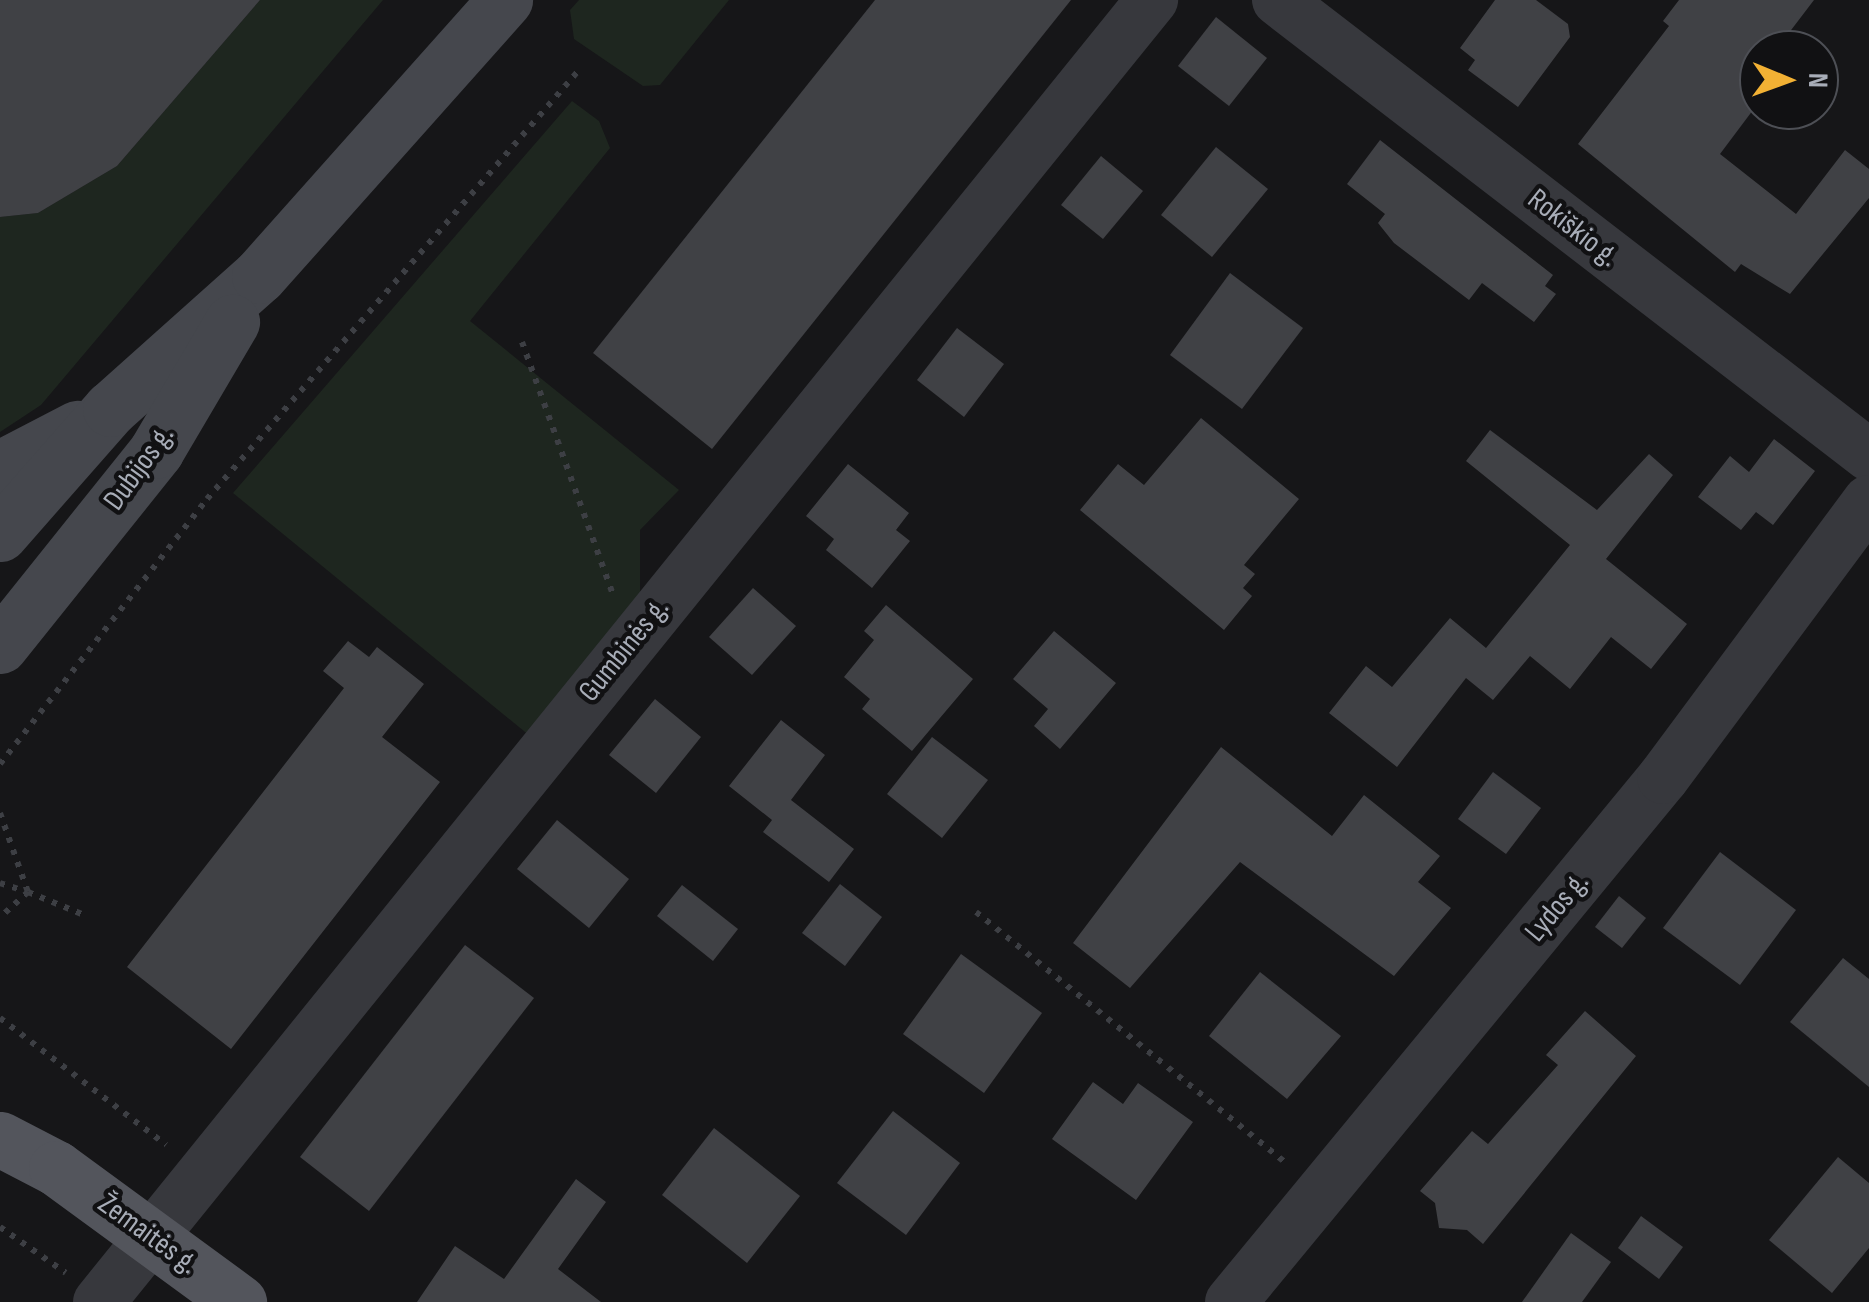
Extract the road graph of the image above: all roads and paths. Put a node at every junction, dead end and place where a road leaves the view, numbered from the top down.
1 (505, 0) edge
2 (1152, 0) edge
3 (1278, 0) edge
4 (579, 70) dead end
5 (259, 276) junction
6 (522, 342) dead end
7 (110, 408) junction
8 (1869, 455) edge
9 (0, 468) edge
10 (1869, 501) edge
11 (0, 534) edge
12 (630, 643) junction
13 (0, 646) edge
14 (0, 764) edge
15 (0, 813) edge
16 (0, 883) edge
17 (28, 892) junction
18 (976, 912) dead end
19 (84, 915) dead end
20 (0, 918) edge
21 (0, 1018) edge
22 (0, 1108) edge
23 (0, 1139) edge
24 (56, 1168) junction
25 (203, 1174) junction
26 (1322, 1192) junction
27 (0, 1228) edge
28 (152, 1235) junction
29 (100, 1300) edge
30 (240, 1302) edge
31 (1231, 1302) edge

1 - 5 main road, Dubijos g.
2 - 12 street, Gumbinės g.
3 - 8 street, Rokiškio g.
4 - 14 path
5 - 7 main road, Dubijos g.
5 - 13 main road, Dubijos g.
6 - 12 path
7 - 9 main road, Dubijos g.
7 - 11 main road, Dubijos g.
10 - 26 street, Lydos g.
12 - 25 street, Gumbinės g.
15 - 17 path
16 - 17 path
17 - 19 path
17 - 20 path
18 - 26 path
21 - 25 path
22 - 24 main road, Žemaitės g.
23 - 24 main road, Žemaitės g.
24 - 28 main road, Žemaitės g.
25 - 28 street, Gumbinės g.
26 - 31 street, Lydos g.
27 - 29 path
28 - 29 street, Gumbinės g.
28 - 30 main road, Žemaitės g.

